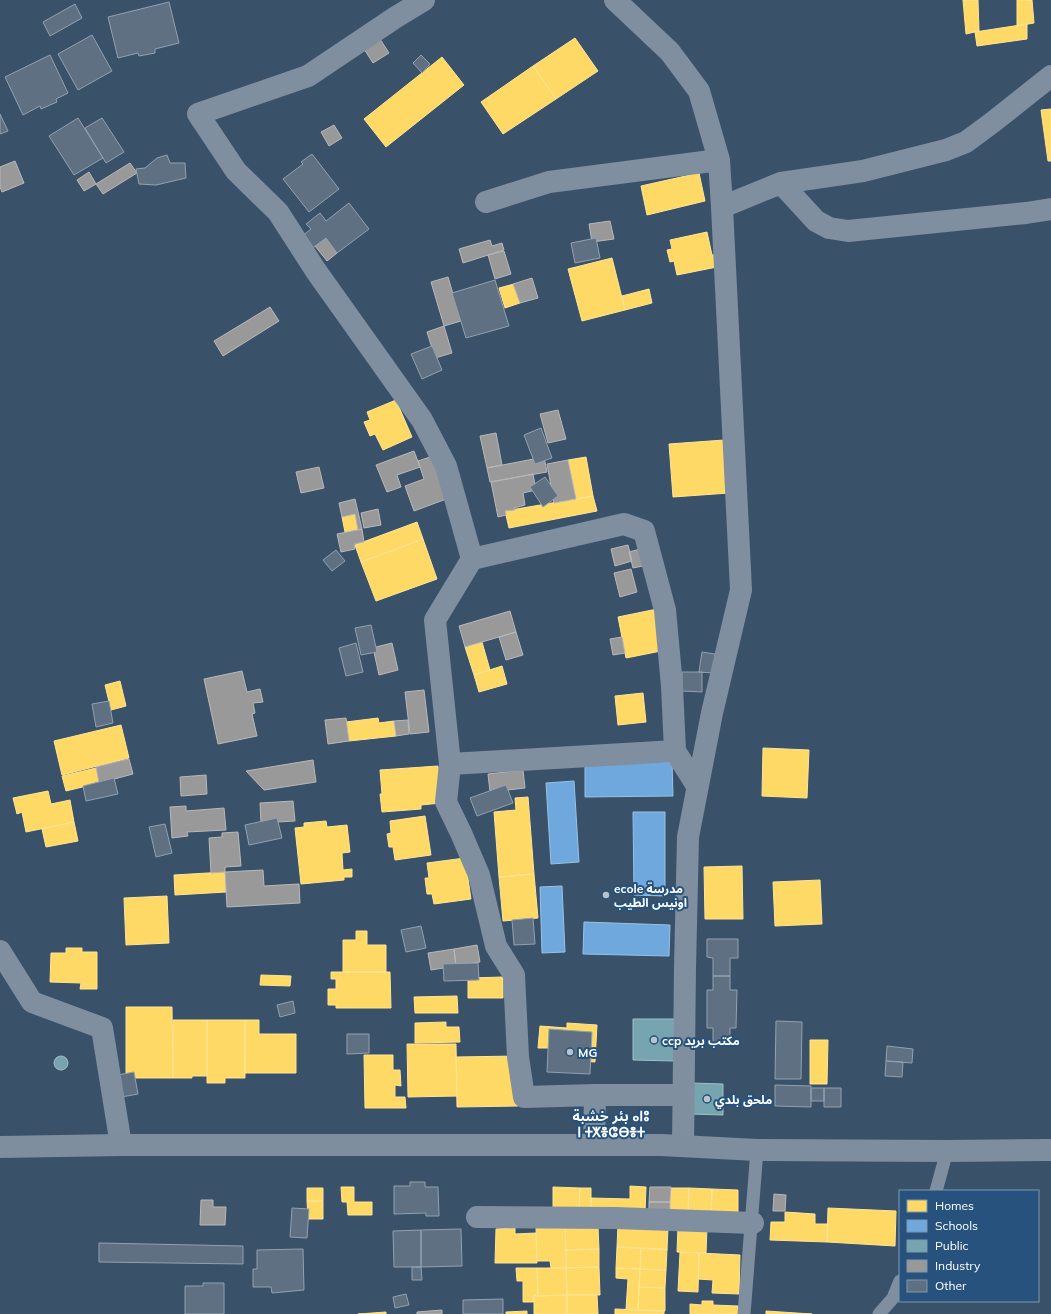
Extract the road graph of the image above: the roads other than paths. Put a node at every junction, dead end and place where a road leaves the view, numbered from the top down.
1 (424, 0) edge
2 (615, 0) edge
3 (1051, 76) edge
4 (718, 160) junction
5 (781, 183) junction
6 (486, 202) dead end
7 (722, 207) junction
8 (1051, 209) edge
9 (472, 559) junction
10 (675, 751) junction
11 (450, 764) junction
12 (698, 786) junction
13 (0, 951) edge
14 (595, 1095) junction
15 (683, 1095) junction
16 (121, 1145) junction
17 (594, 1145) junction
18 (683, 1146) junction
19 (0, 1147) edge
20 (757, 1150) junction
21 (1051, 1150) edge
22 (947, 1151) junction
23 (936, 1190) edge
24 (477, 1217) dead end
25 (752, 1223) junction
26 (899, 1283) edge
27 (744, 1314) edge
28 (879, 1314) edge

1 - 9 street
2 - 4 street
3 - 5 street
4 - 6 street
4 - 7 street
5 - 7 street
5 - 8 street
7 - 12 street
9 - 10 street
9 - 11 street
10 - 11 street
10 - 12 street
11 - 14 street
12 - 15 street
13 - 16 street
14 - 15 street
14 - 17 street
15 - 18 street
16 - 17 main road
16 - 19 main road
17 - 18 main road
18 - 20 main road
20 - 22 main road
20 - 25 lane
21 - 22 main road
22 - 23 lane
24 - 25 street
25 - 27 lane
26 - 28 lane

